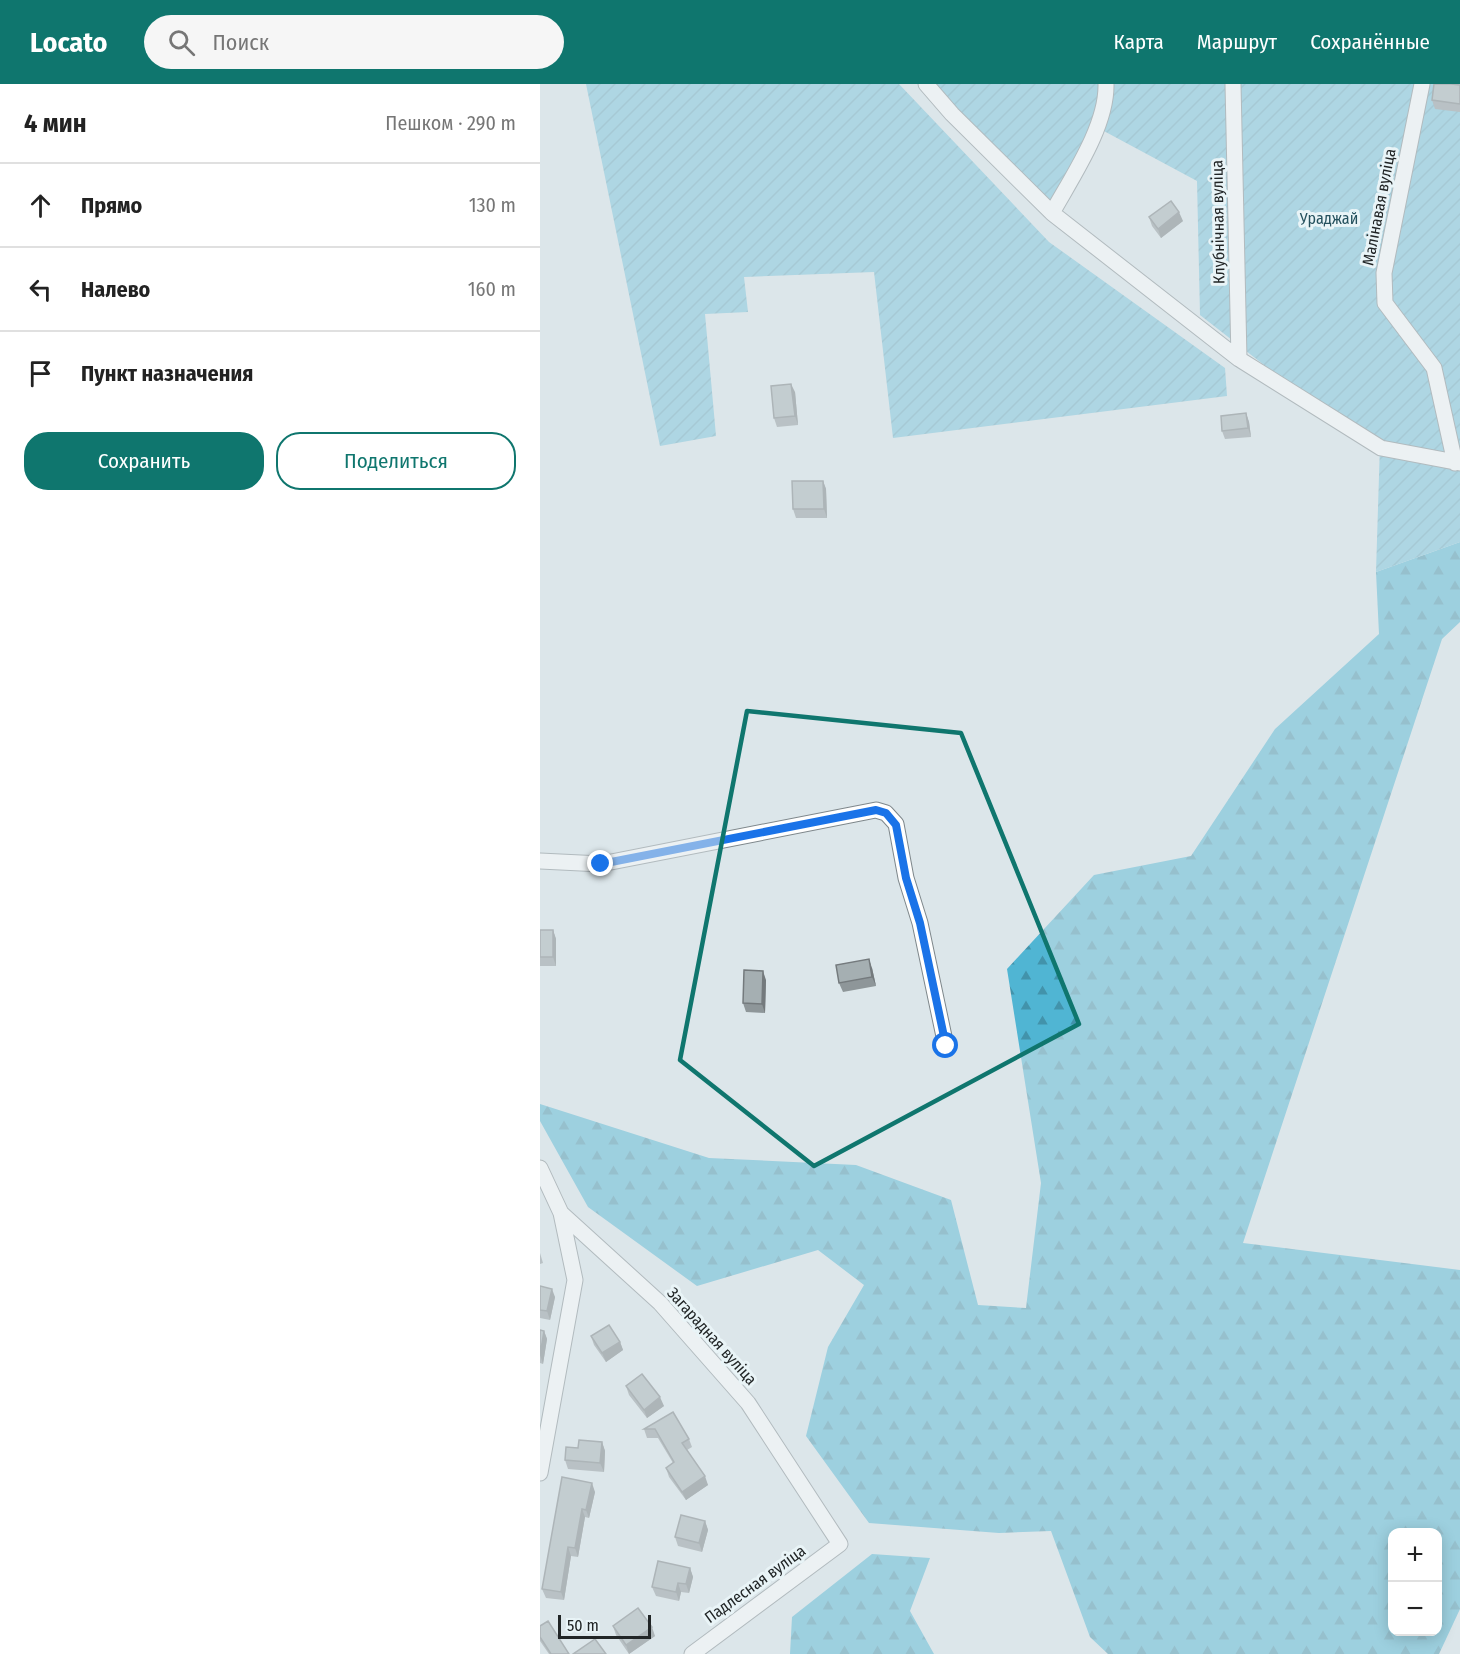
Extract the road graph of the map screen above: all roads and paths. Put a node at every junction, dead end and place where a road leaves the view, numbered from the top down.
1 (926, 84) edge
2 (1106, 84) edge
3 (1233, 84) edge
4 (1422, 84) edge
5 (1052, 213) junction
6 (1239, 359) junction
7 (1457, 463) edge
8 (540, 861) edge
9 (946, 1046) dead end
10 (540, 1168) edge
11 (561, 1213) junction
12 (540, 1473) edge
13 (840, 1544) joint
14 (692, 1654) edge

1 - 5 street
2 - 5 street
3 - 6 street, Клубнічная вуліца
4 - 7 street, Малінавая вуліца
5 - 6 street
6 - 7 street
8 - 9 street
10 - 11 street, Загарадная вуліца
11 - 12 street
11 - 13 street, Загарадная вуліца
13 - 14 street, Падлесная вуліца

